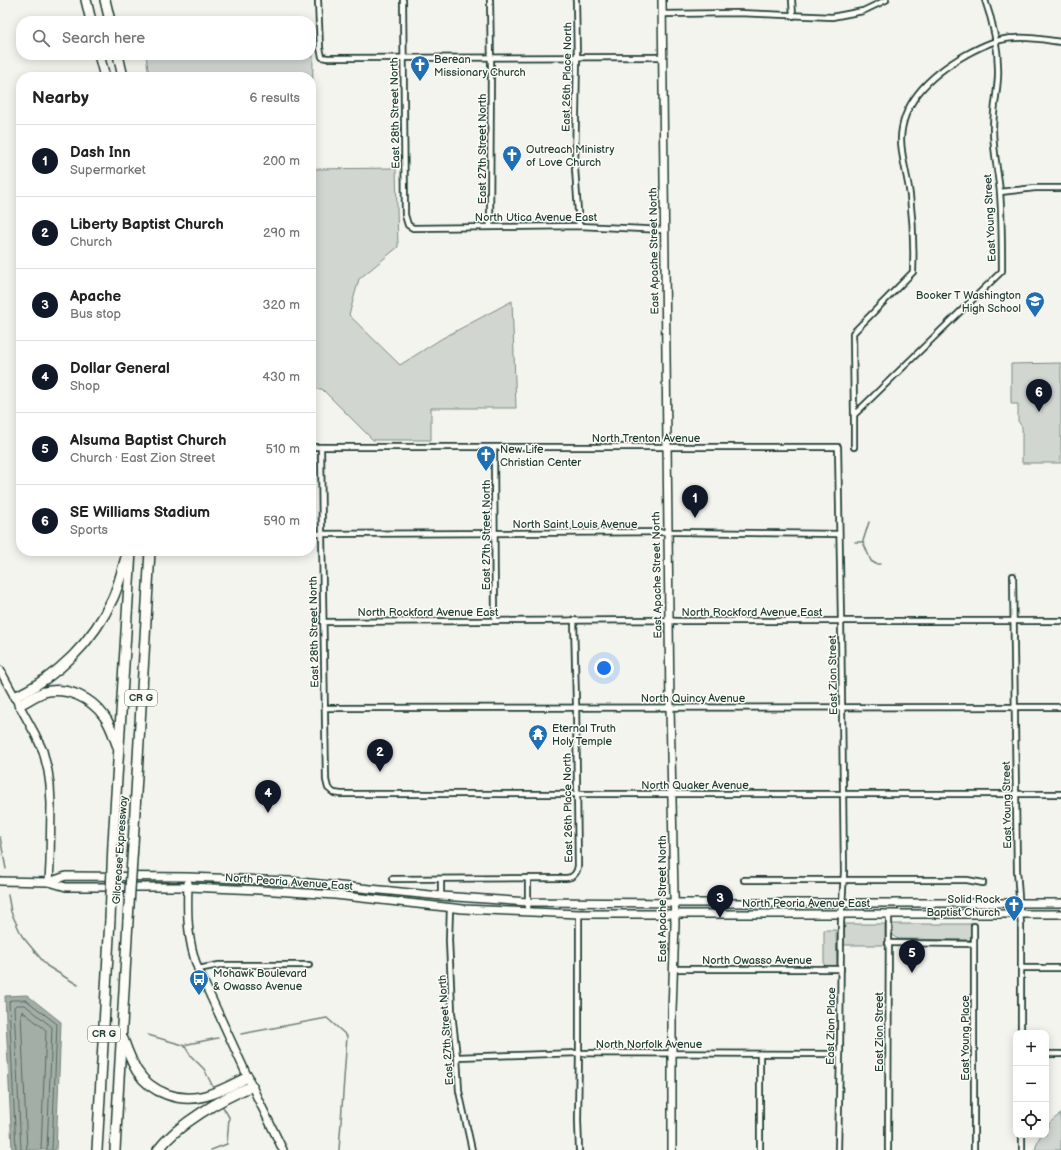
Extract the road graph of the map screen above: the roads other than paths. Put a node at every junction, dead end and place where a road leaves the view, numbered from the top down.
1 (86, 0) edge
2 (105, 0) edge
3 (318, 0) edge
4 (403, 0) edge
5 (490, 0) edge
6 (576, 0) edge
7 (662, 0) edge
8 (792, 0) edge
9 (885, 0) edge
10 (985, 0) edge
11 (662, 14) junction
12 (90, 16) edge
13 (109, 16) edge
14 (792, 16) junction
15 (996, 41) junction
16 (1061, 42) edge
17 (577, 57) junction
18 (403, 58) junction
19 (490, 58) junction
20 (663, 58) junction
21 (100, 60) edge
22 (119, 60) edge
23 (104, 72) edge
24 (122, 72) edge
25 (1061, 188) edge
26 (1000, 192) junction
27 (408, 225) joint
28 (490, 226) junction
29 (579, 226) junction
30 (665, 230) junction
31 (854, 415) junction
32 (316, 447) edge
33 (321, 447) junction
34 (666, 447) junction
35 (838, 447) joint
36 (854, 447) dead end
37 (494, 448) junction
38 (668, 532) junction
39 (495, 533) junction
40 (316, 534) edge
41 (322, 534) junction
42 (839, 534) junction
43 (126, 556) edge
44 (131, 556) edge
45 (150, 556) edge
46 (1013, 576) dead end
47 (574, 620) junction
48 (495, 621) junction
49 (669, 621) junction
50 (841, 621) junction
51 (1014, 621) junction
52 (1061, 621) edge
53 (323, 622) junction
54 (0, 670) edge
55 (18, 701) junction
56 (670, 707) junction
57 (1015, 707) junction
58 (1061, 707) edge
59 (325, 708) junction
60 (576, 708) junction
61 (842, 708) junction
62 (119, 751) junction
63 (330, 790) joint
64 (578, 793) junction
65 (672, 794) junction
66 (843, 794) junction
67 (1016, 794) junction
68 (1061, 794) edge
69 (188, 877) junction
70 (528, 878) junction
71 (392, 879) dead end
72 (441, 879) junction
73 (744, 880) dead end
74 (844, 880) junction
75 (0, 882) edge
76 (49, 882) junction
77 (983, 883) dead end
78 (188, 887) junction
79 (441, 896) junction
80 (528, 902) junction
81 (674, 903) junction
82 (842, 903) junction
83 (1020, 903) junction
84 (1061, 903) edge
85 (450, 908) junction
86 (528, 912) junction
87 (579, 914) junction
88 (675, 914) junction
89 (842, 914) junction
90 (889, 914) junction
91 (1021, 914) junction
92 (1061, 914) edge
93 (974, 926) dead end
94 (888, 943) junction
95 (974, 944) junction
96 (310, 966) dead end
97 (1021, 968) junction
98 (1061, 968) edge
99 (198, 969) junction
100 (673, 969) junction
101 (841, 969) junction
102 (1021, 1030) edge
103 (122, 1034) junction
104 (579, 1053) junction
105 (672, 1054) junction
106 (760, 1054) junction
107 (840, 1054) junction
108 (1049, 1054) edge
109 (1061, 1054) edge
110 (457, 1057) junction
111 (248, 1077) junction
112 (252, 1086) junction
113 (1022, 1138) edge
114 (97, 1150) edge
115 (115, 1150) edge
116 (158, 1150) edge
117 (283, 1150) edge
118 (472, 1150) edge
119 (579, 1150) edge
120 (672, 1150) edge
121 (760, 1150) edge
122 (838, 1150) edge
123 (888, 1150) edge
124 (974, 1150) edge
125 (1022, 1150) edge

1 - 12 highway
2 - 13 highway
3 - 18 street
4 - 18 street, East 28th Street North
5 - 19 street, East 27th Street North
6 - 17 street, East 26th Place North
7 - 11 main road, East Apache Street North
8 - 14 street
9 - 14 street
10 - 15 street, East Young Street
11 - 14 street
11 - 20 main road, East Apache Street North
15 - 16 street
15 - 26 street, East Young Street
15 - 31 street
17 - 19 street
17 - 20 street
17 - 29 street, East 26th Place North
18 - 19 street
18 - 27 street, East 28th Street North
19 - 28 street, East 27th Street North
20 - 30 main road, East Apache Street North
21 - 23 highway
22 - 24 highway
25 - 26 street
26 - 31 street, East Young Street
27 - 28 street, North Utica Avenue East
28 - 29 street, North Utica Avenue East
29 - 30 street, North Utica Avenue East
30 - 34 main road, East Apache Street North
31 - 36 street
32 - 33 street, North Trenton Avenue
33 - 37 street, North Trenton Avenue
33 - 41 street, East 28th Street North
34 - 35 street, North Trenton Avenue
34 - 37 street, North Trenton Avenue
34 - 38 main road, East Apache Street North
35 - 42 street, East Zion Street
37 - 39 street, East 27th Street North
38 - 39 street, North Saint Louis Avenue
38 - 42 street, North Saint Louis Avenue
38 - 49 main road, East Apache Street North
39 - 41 street, North Saint Louis Avenue
39 - 48 street, East 27th Street North
40 - 41 street, North Saint Louis Avenue
41 - 53 street, East 28th Street North
42 - 50 street, East Zion Street
43 - 55 highway
44 - 62 highway, Gilcrease Expressway / CR G
45 - 103 highway, Gilcrease Expressway / CR G, bridge
46 - 51 street, East Young Street
47 - 48 street, North Rockford Avenue East
47 - 49 street, North Rockford Avenue East
47 - 60 street, East 26th Place North
48 - 53 street, North Rockford Avenue East
49 - 50 street, North Rockford Avenue East
49 - 56 main road, East Apache Street North
50 - 51 street, North Rockford Avenue East
50 - 61 street, East Zion Street
51 - 52 street, North Rockford Avenue East
51 - 57 street, East Young Street
53 - 59 street, East 28th Street North
54 - 55 main road
55 - 62 highway
55 - 76 main road
56 - 60 street, North Quincy Avenue
56 - 61 street, North Quincy Avenue
56 - 65 main road, East Apache Street North
57 - 58 street, North Quincy Avenue
57 - 61 street, North Quincy Avenue
57 - 67 street, East Young Street
59 - 60 street, North Quincy Avenue
59 - 63 street, East 28th Street North
60 - 64 street, East 26th Place North
61 - 66 street, East Zion Street
62 - 114 highway, Gilcrease Expressway / CR G, bridge
63 - 64 street, North Quaker Avenue
64 - 65 street, North Quaker Avenue
64 - 70 street, East 26th Place North
65 - 66 street, North Quaker Avenue
65 - 81 main road, East Apache Street North
66 - 67 street, North Quaker Avenue
66 - 74 street, East Zion Street
67 - 68 street, North Quaker Avenue
67 - 83 street, East Young Street
69 - 76 main road, North Peoria Avenue East
69 - 78 main road
69 - 79 main road, North Peoria Avenue East
70 - 72 street
70 - 80 street
71 - 72 street
72 - 79 street
73 - 74 street, North Peoria Avenue East
74 - 77 street, North Peoria Avenue East
74 - 82 street, East Zion Street
75 - 76 main road, North Peoria Avenue East
76 - 78 main road, North Peoria Avenue East
78 - 85 main road, North Peoria Avenue East
78 - 99 main road
79 - 80 main road, North Peoria Avenue East
80 - 81 main road, North Peoria Avenue East
80 - 86 street
81 - 82 main road, North Peoria Avenue East
81 - 88 main road, East Apache Street North
82 - 83 main road, North Peoria Avenue East
82 - 89 street, East Zion Place
83 - 84 main road, North Peoria Avenue East
83 - 91 street, East Young Street
85 - 86 main road, North Peoria Avenue East
85 - 110 street, East 27th Street North
86 - 87 main road, North Peoria Avenue East
87 - 88 main road, North Peoria Avenue East
87 - 104 street
88 - 89 main road, North Peoria Avenue East
88 - 100 main road, East Apache Street North
89 - 90 main road, North Peoria Avenue East
89 - 101 street, East Zion Place
90 - 91 main road, North Peoria Avenue East
90 - 94 street, East Zion Street
91 - 92 main road, North Peoria Avenue East
91 - 97 street, East Young Street
93 - 95 street, East Young Place
94 - 95 street
94 - 123 street, East Zion Street
95 - 124 street, East Young Place
96 - 99 street
97 - 98 street
97 - 102 street, East Young Street
99 - 111 main road
100 - 101 street, North Owasso Avenue
100 - 105 main road, East Apache Street North
101 - 107 street, East Zion Place
103 - 111 highway
103 - 115 highway, Gilcrease Expressway / CR G
104 - 105 street, North Norfolk Avenue
104 - 110 street, North Norfolk Avenue
104 - 119 street
105 - 106 street, North Norfolk Avenue
105 - 120 main road, East Apache Street North
106 - 107 street, North Norfolk Avenue
106 - 121 street
107 - 122 street, East Zion Place
108 - 109 street
110 - 118 street, East 27th Street North
111 - 112 main road
112 - 116 highway
112 - 117 main road
113 - 125 street

